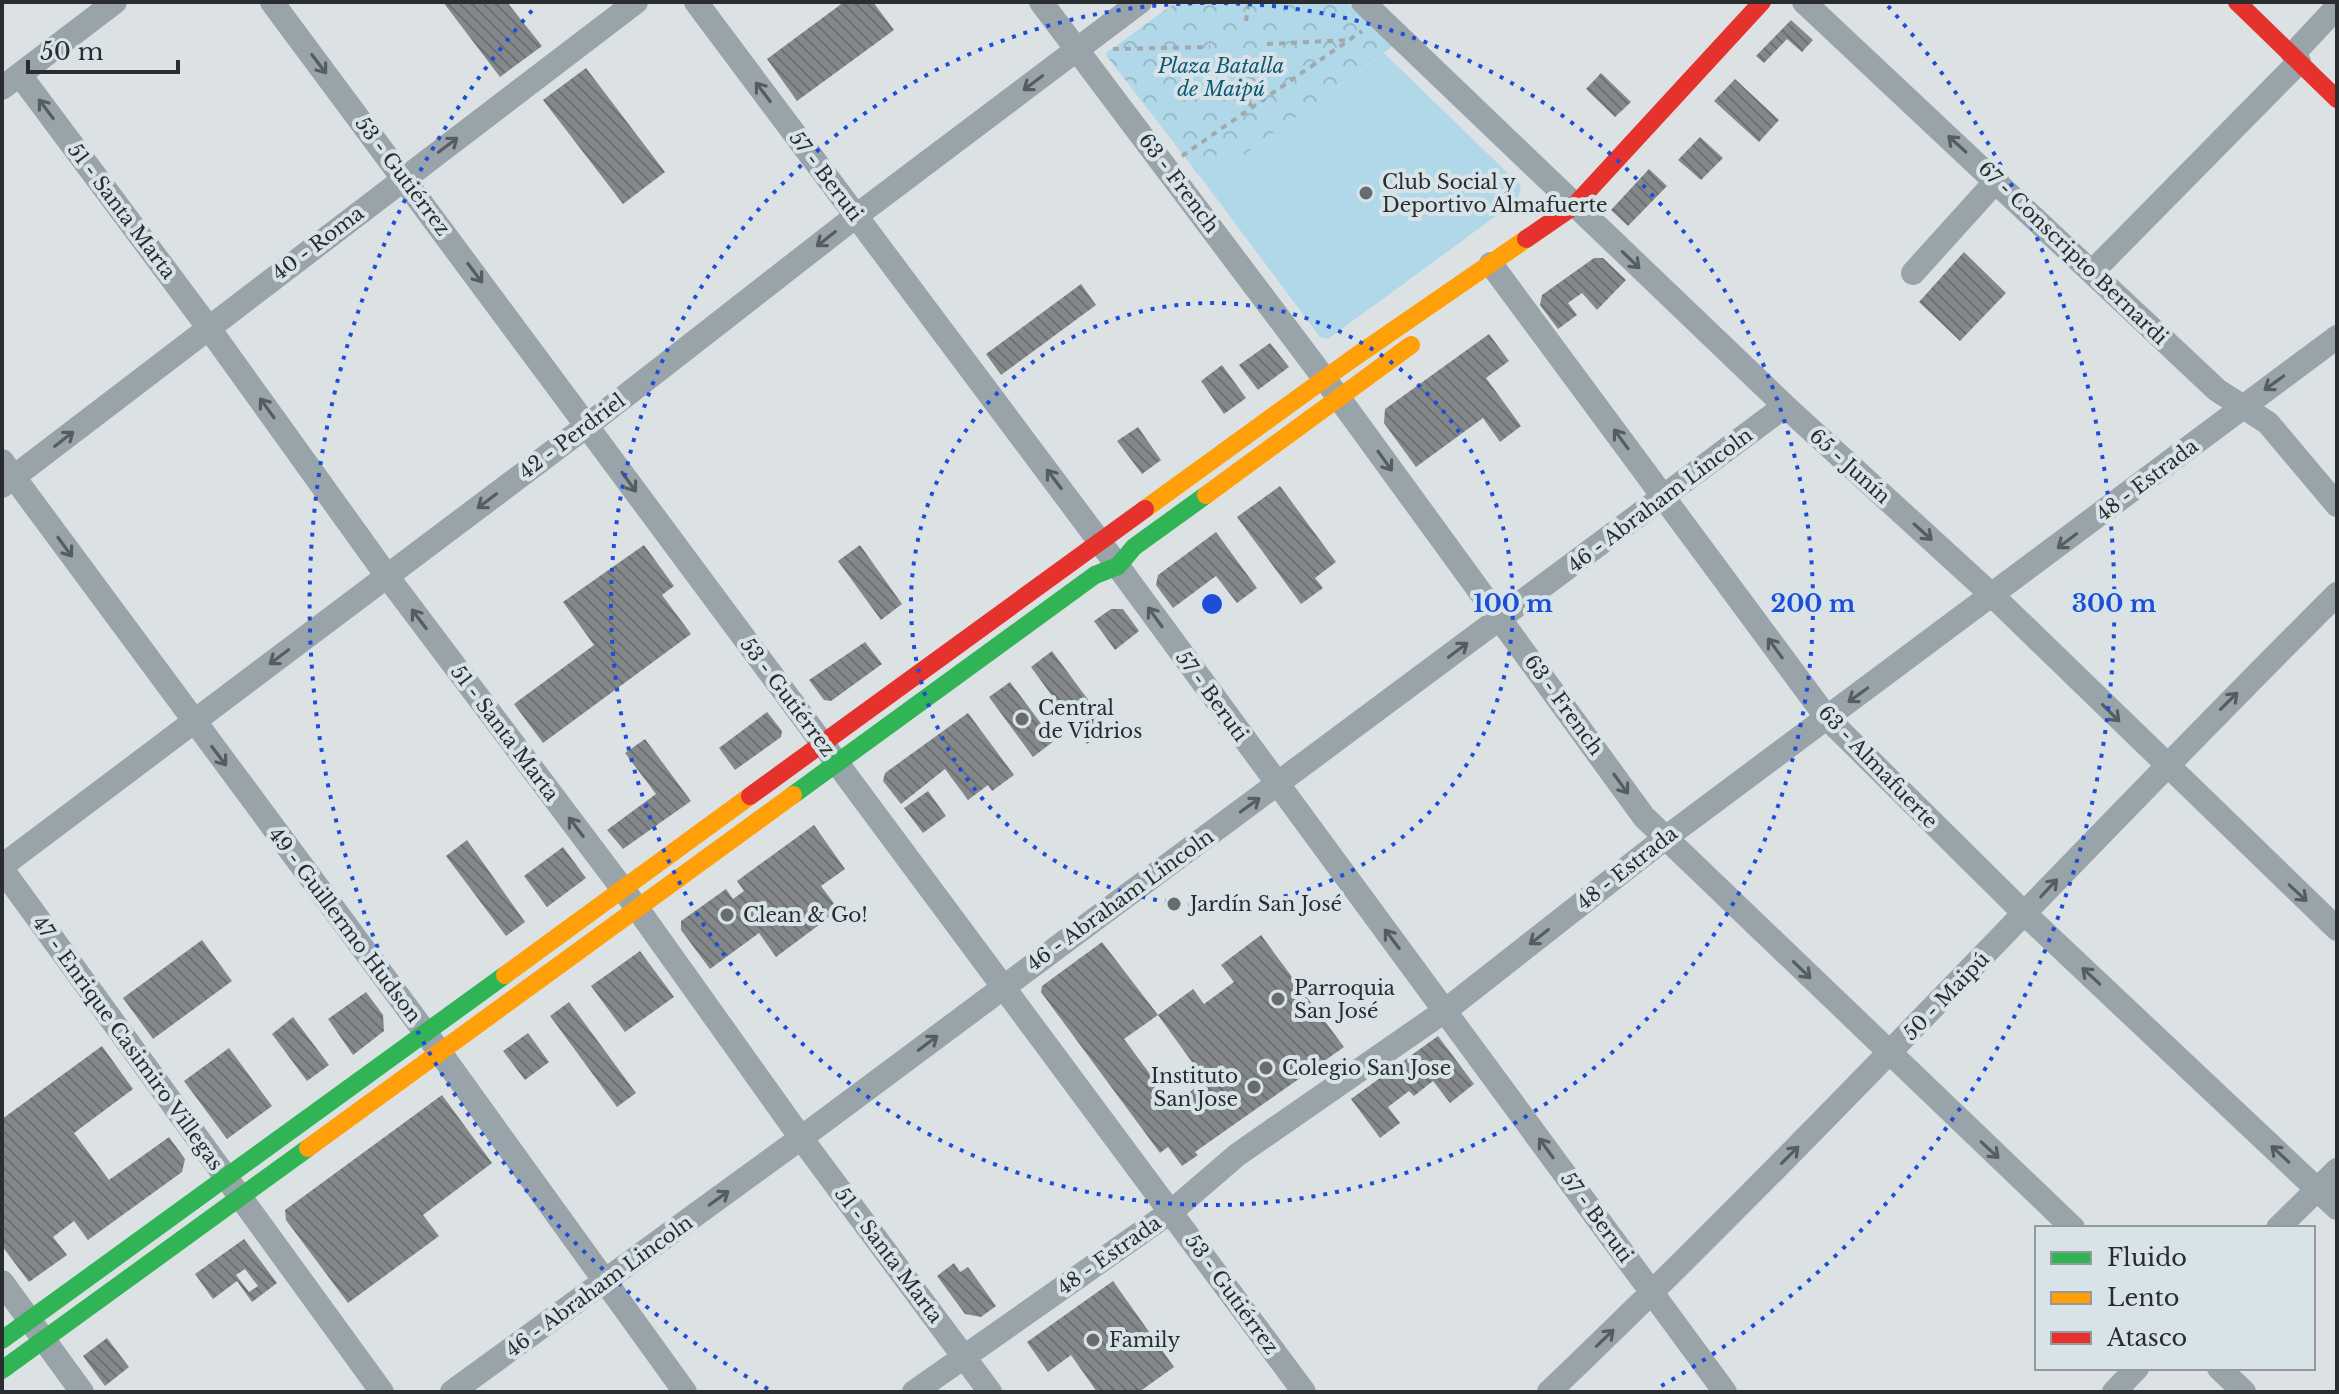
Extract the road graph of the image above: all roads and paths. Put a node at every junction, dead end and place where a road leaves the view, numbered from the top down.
1 (115, 2) edge
2 (272, 2) edge
3 (636, 2) edge
4 (696, 2) edge
5 (1041, 2) edge
6 (1140, 2) edge
7 (1249, 2) edge
8 (1762, 2) edge
9 (1804, 2) edge
10 (2237, 2) edge
11 (2337, 7) edge
12 (1372, 10) edge
13 (1246, 21) dead end
14 (1350, 40) junction
15 (1267, 44) dead end
16 (1210, 47) dead end
17 (1077, 50) junction
18 (2296, 58) junction
19 (1240, 78) dead end
20 (11, 82) edge
21 (2337, 99) edge
22 (1252, 109) junction
23 (1167, 167) junction
24 (404, 178) junction
25 (1997, 180) junction
26 (1574, 206) junction
27 (856, 216) junction
28 (2093, 271) junction
29 (1913, 273) dead end
30 (1495, 277) junction
31 (208, 327) junction
32 (1431, 331) dead end
33 (2337, 337) edge
34 (1332, 388) junction
35 (1785, 406) junction
36 (2243, 407) junction
37 (588, 425) junction
38 (6, 475) edge
39 (1665, 499) junction
40 (2337, 505) edge
41 (1100, 542) junction
42 (1118, 566) junction
43 (387, 576) junction
44 (2337, 594) edge
45 (1993, 596) junction
46 (1501, 617) junction
47 (1827, 718) junction
48 (194, 722) junction
49 (830, 753) junction
50 (2165, 766) junction
51 (1278, 785) junction
52 (1664, 839) junction
53 (2, 868) edge
54 (630, 898) junction
55 (2025, 914) junction
56 (2337, 929) edge
57 (1002, 987) junction
58 (1446, 1010) junction
59 (432, 1042) junction
60 (1889, 1054) junction
61 (801, 1138) junction
62 (2337, 1170) edge
63 (232, 1187) junction
64 (2318, 1189) junction
65 (2337, 1208) edge
66 (1172, 1211) junction
67 (2071, 1226) edge
68 (2280, 1226) edge
69 (2, 1282) edge
70 (604, 1282) junction
71 (1652, 1293) junction
72 (37, 1329) junction
73 (2, 1340) edge
74 (964, 1355) junction
75 (2, 1370) edge
76 (2135, 1370) edge
77 (2221, 1370) edge
78 (82, 1392) edge
79 (382, 1392) edge
80 (452, 1392) edge
81 (685, 1392) edge
82 (914, 1392) edge
83 (990, 1392) edge
84 (1304, 1392) edge
85 (1549, 1392) edge
86 (1725, 1392) edge
87 (2114, 1392) edge
88 (2244, 1392) edge

1 - 20 street
2 -> 24 street, 53 - Gutiérrez
24 -> 3 street, 40 - Roma
27 -> 4 street, 57 - Beruti
5 - 17 street, 63 - French
6 - 17 street, 42 - Perdriel
7 - 13 path
8 - 26 main road
25 -> 9 street, 67 - Conscripto Bernardi
10 - 18 main road
11 - 18 street
12 - 14 path
12 - 26 street, 65 - Junín
14 - 15 path
14 - 22 path
16 - 17 path
17 - 23 street, 63 - French
17 -> 27 street, 42 - Perdriel
18 - 21 main road
18 - 28 street
19 - 22 path
31 -> 20 street, 51 - Santa Marta
22 - 23 path
23 - 34 street, 63 - French
24 - 31 street, 40 - Roma
24 -> 37 street, 53 - Gutiérrez
25 - 28 street, 67 - Conscripto Bernardi
25 - 29 street
26 - 30 main road
26 -> 35 street, 65 - Junín
27 -> 37 street, 42 - Perdriel
41 -> 27 street, 57 - Beruti
28 - 36 street, 67 - Conscripto Bernardi
30 - 34 main road
39 -> 30 street, 63 - Almafuerte
38 -> 31 street, 40 - Roma
43 -> 31 street, 51 - Santa Marta
32 - 34 main road
33 -> 36 street, 48 - Estrada
34 - 41 main road
34 - 42 main road
34 -> 46 street, 63 - French
35 - 39 street, 46 - Abraham Lincoln
35 -> 45 street, 65 - Junín
36 - 40 street, 67 - Conscripto Bernardi
36 -> 45 street, 48 - Estrada
37 -> 43 street, 42 - Perdriel
37 -> 49 street, 53 - Gutiérrez
38 -> 48 street, 49 - Guillermo Hudson
39 - 46 street, 46 - Abraham Lincoln
47 -> 39 street, 63 - Almafuerte
41 - 42 street, 57 - Beruti
41 - 49 main road
42 - 49 main road
51 -> 42 street, 57 - Beruti
43 -> 48 street, 42 - Perdriel
54 -> 43 street, 51 - Santa Marta
50 -> 44 street, 50 - Maipú
45 -> 47 street, 48 - Estrada
45 -> 50 street, 65 - Junín
51 -> 46 street, 46 - Abraham Lincoln
46 -> 52 street, 63 - French
47 - 52 street, 48 - Estrada
47 - 55 street, 63 - Almafuerte
48 - 53 street, 42 - Perdriel
48 -> 59 street, 49 - Guillermo Hudson
49 - 54 main road
49 - 57 street, 53 - Gutiérrez
55 -> 50 street, 50 - Maipú
50 -> 56 street, 65 - Junín
57 -> 51 street, 46 - Abraham Lincoln
58 -> 51 street, 57 - Beruti
52 -> 58 street, 48 - Estrada
52 -> 60 street, 63 - French
53 - 63 street, 47 - Enrique Casimiro Villegas
54 - 59 main road
54 - 61 street, 51 - Santa Marta
55 - 60 street, 50 - Maipú
64 -> 55 street, 63 - Almafuerte
61 -> 57 street, 46 - Abraham Lincoln
57 - 66 street, 53 - Gutiérrez
58 - 66 street, 48 - Estrada
71 -> 58 street, 57 - Beruti
59 - 63 main road
59 - 70 street, 49 - Guillermo Hudson
60 -> 67 street, 63 - French
71 -> 60 street, 50 - Maipú
70 -> 61 street, 46 - Abraham Lincoln
61 - 74 street, 51 - Santa Marta
62 - 64 street
63 - 72 main road
63 - 79 street, 47 - Enrique Casimiro Villegas
64 - 65 street, 63 - Almafuerte
64 - 68 street
66 - 74 street, 48 - Estrada
66 - 84 street, 53 - Gutiérrez
69 - 72 street
70 - 80 street, 46 - Abraham Lincoln
70 - 81 street, 49 - Guillermo Hudson
85 -> 71 street, 50 - Maipú
71 - 86 street, 57 - Beruti
72 - 73 main road
72 - 75 main road
72 - 78 street
74 - 82 street, 48 - Estrada
74 - 83 street, 51 - Santa Marta
76 - 87 street
77 - 88 street

